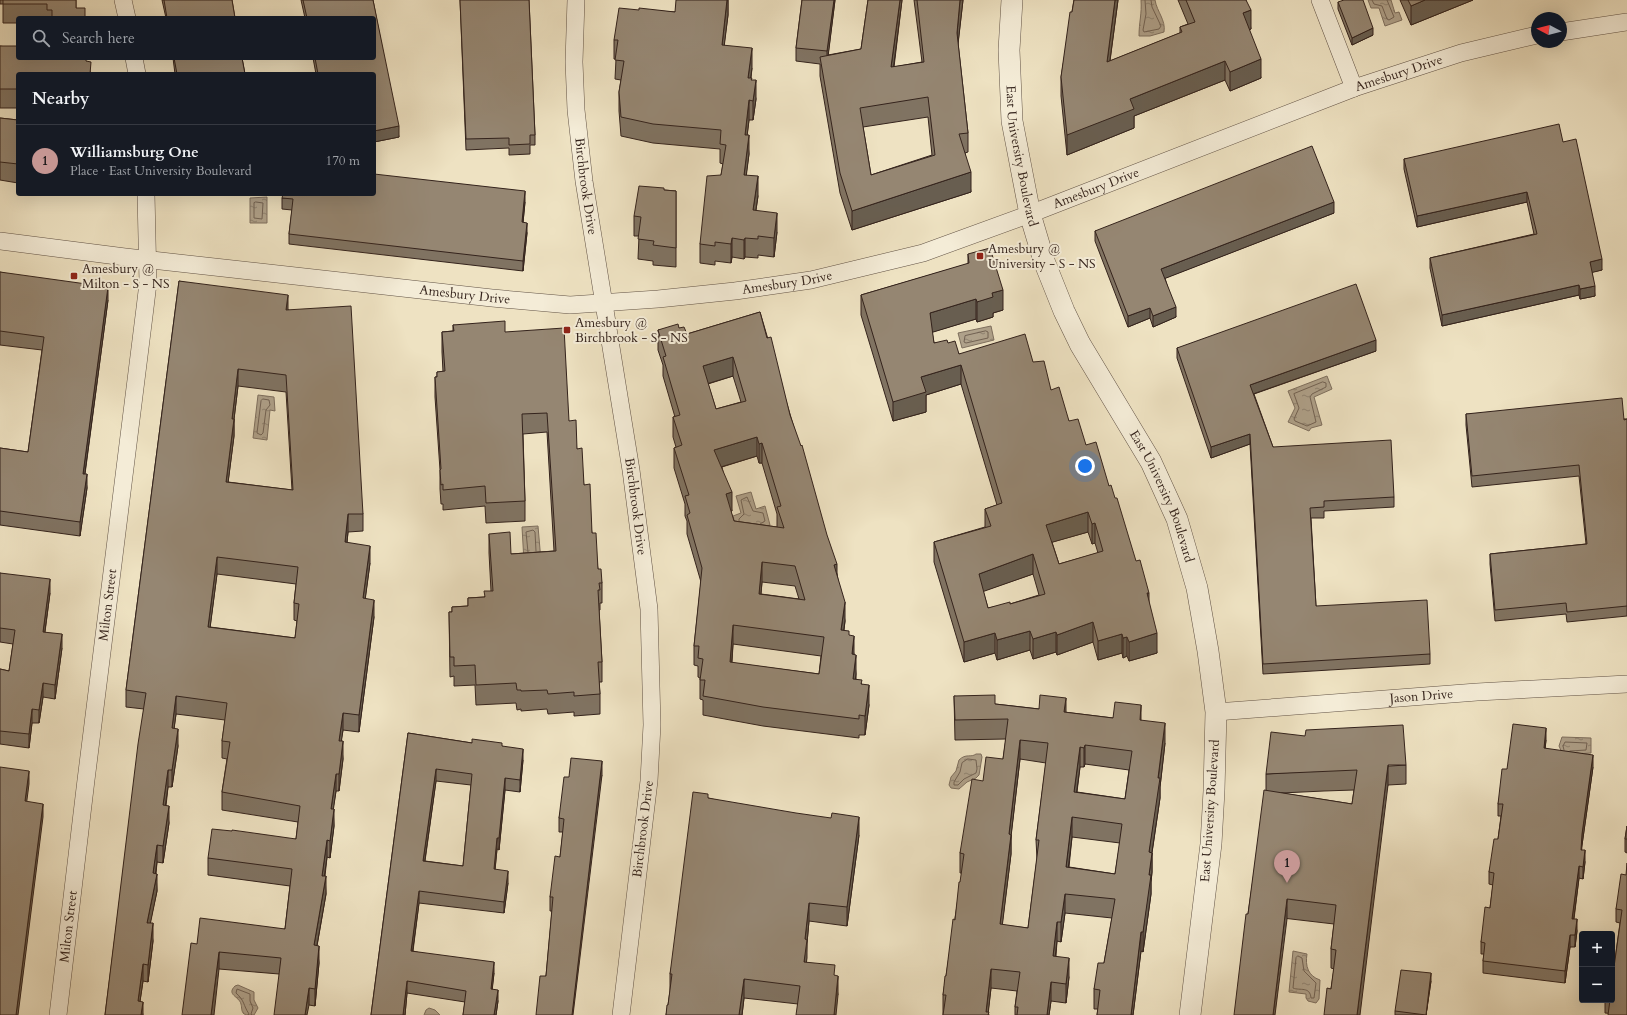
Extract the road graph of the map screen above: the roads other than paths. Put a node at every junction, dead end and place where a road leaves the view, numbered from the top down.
1 (123, 0) edge
2 (576, 0) edge
3 (1012, 0) edge
4 (1320, 0) edge
5 (127, 16) edge
6 (1627, 22) edge
7 (1567, 31) edge
8 (1531, 37) edge
9 (134, 60) edge
10 (137, 72) edge
11 (1354, 88) junction
12 (146, 196) edge
13 (1030, 214) junction
14 (0, 241) edge
15 (148, 260) junction
16 (604, 302) junction
17 (1627, 684) edge
18 (1216, 712) junction
19 (58, 1015) edge
20 (621, 1015) edge
21 (1190, 1015) edge

1 - 5 street
2 - 16 street, Birchbrook Drive
3 - 13 street, East University Boulevard
4 - 11 street
6 - 7 street
8 - 11 street, Amesbury Drive
9 - 10 street
11 - 13 street, Amesbury Drive
12 - 15 street, Milton Street
13 - 16 street, Amesbury Drive
13 - 18 street, East University Boulevard
14 - 15 street, Amesbury Drive
15 - 16 street, Amesbury Drive
15 - 19 street, Milton Street
16 - 20 street, Birchbrook Drive
17 - 18 street, Jason Drive
18 - 21 street, East University Boulevard

